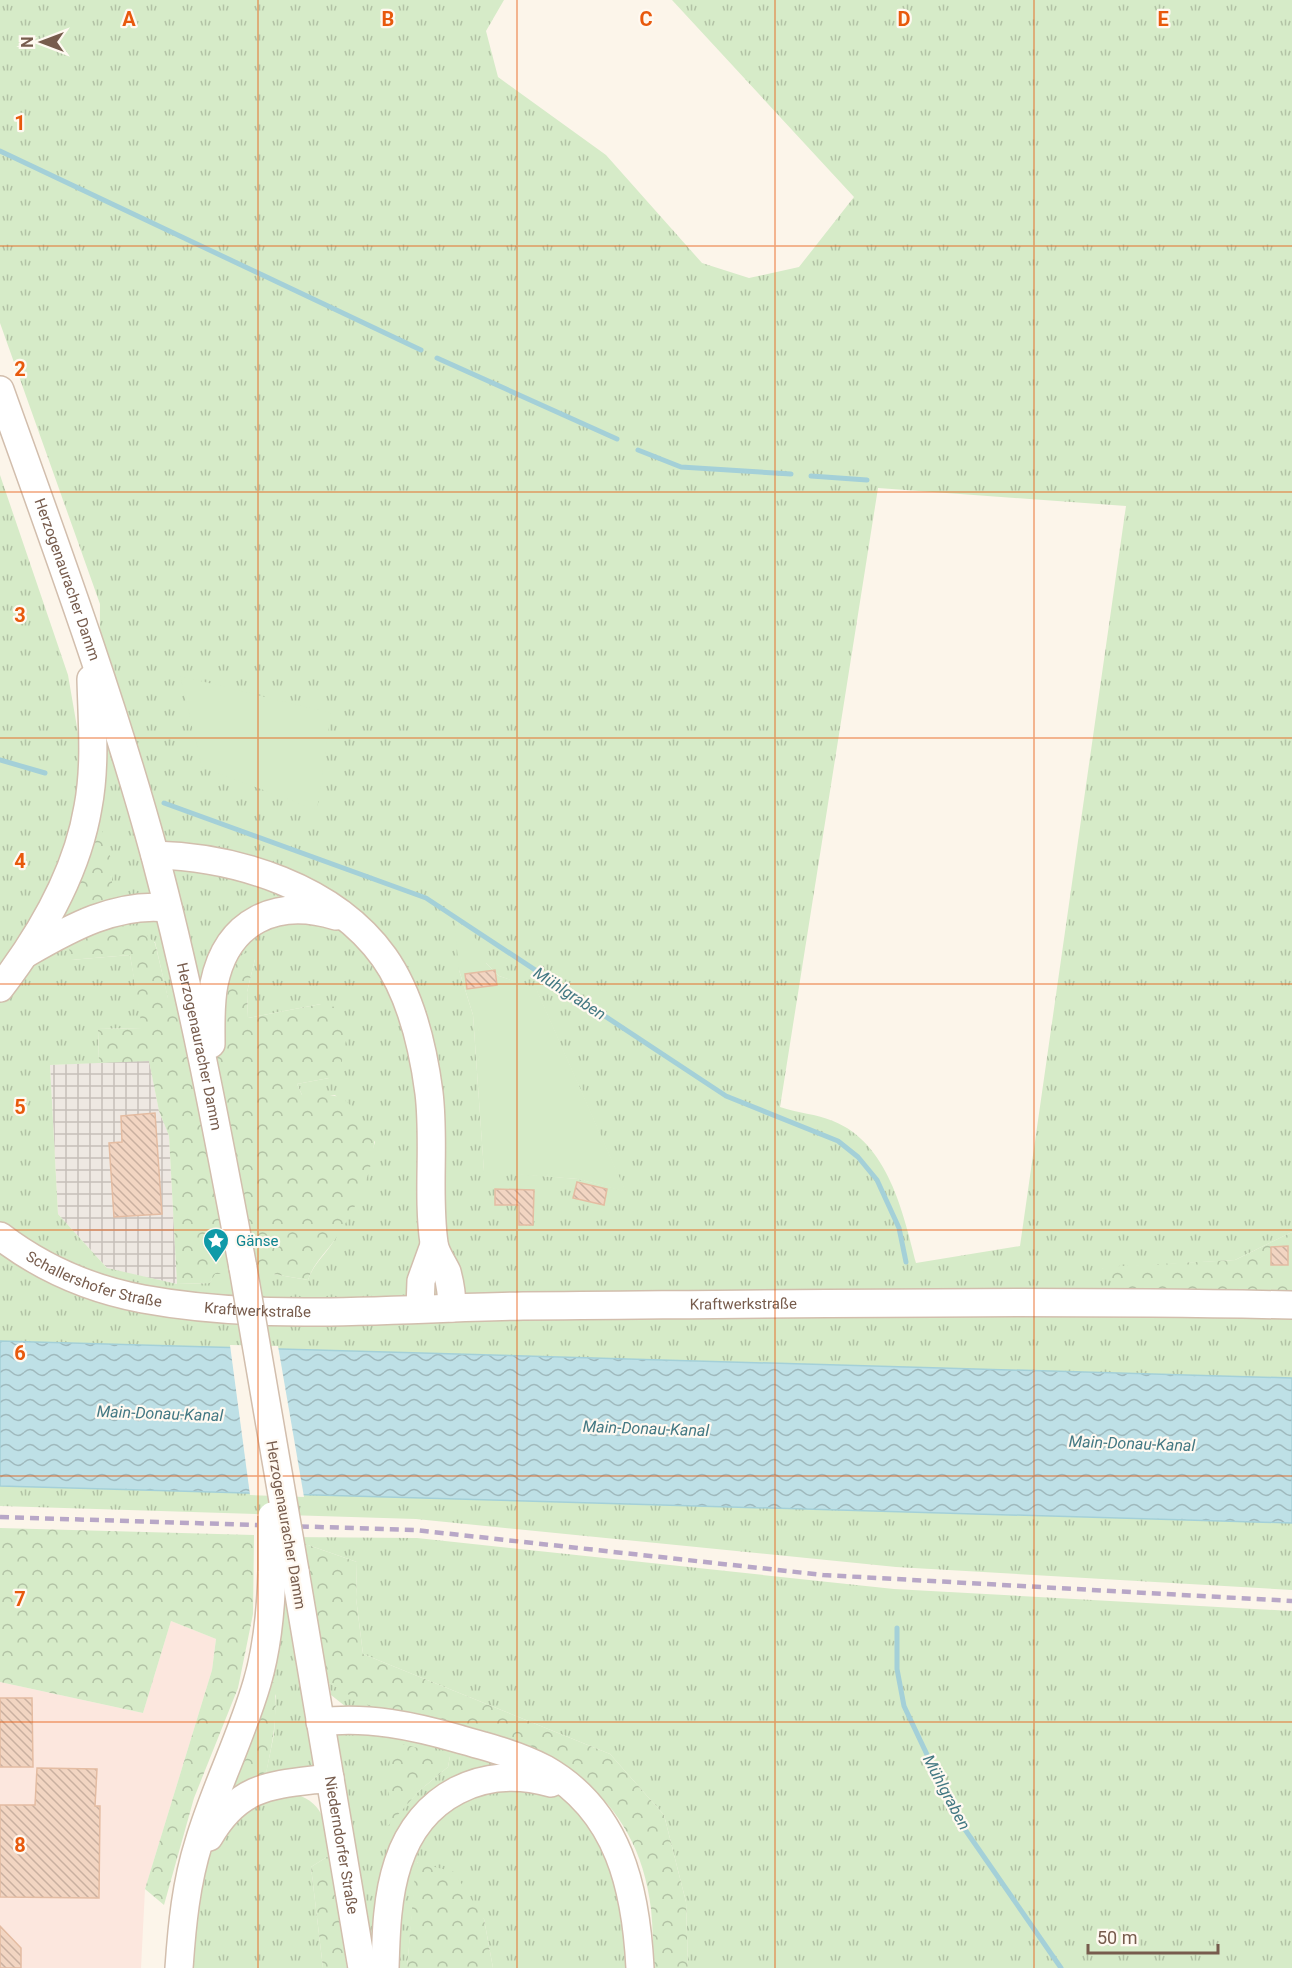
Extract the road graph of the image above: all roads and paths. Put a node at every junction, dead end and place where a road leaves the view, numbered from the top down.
1 (0, 390) edge
2 (91, 648) junction
3 (155, 855) junction
4 (168, 908) junction
5 (346, 919) junction
6 (27, 953) junction
7 (0, 988) edge
8 (213, 1104) junction
9 (0, 1236) edge
10 (434, 1245) junction
11 (1292, 1305) edge
12 (195, 1306) joint
13 (420, 1308) junction
14 (452, 1308) junction
15 (283, 1571) junction
16 (320, 1722) junction
17 (330, 1778) junction
18 (572, 1789) junction
19 (191, 1870) junction
20 (373, 1963) edge
21 (179, 1968) edge
22 (640, 1968) edge

1 - 2 main road, Herzogenauracher Damm
2 - 3 main road, Herzogenauracher Damm
2 - 6 main road
3 - 4 main road, Herzogenauracher Damm
3 - 5 main road
4 - 6 main road
4 - 8 main road, Herzogenauracher Damm
5 - 8 main road
5 - 10 main road
6 - 7 main road
8 - 15 main road, Herzogenauracher Damm, bridge
9 - 12 main road, Schallershofer Straße
10 - 13 main road
10 - 14 main road
11 - 14 main road, Kraftwerkstraße
12 - 13 main road, Kraftwerkstraße
13 - 14 main road, Kraftwerkstraße
15 - 16 main road, Herzogenauracher Damm
15 - 19 main road
16 - 17 main road, Niederndorfer Straße
16 - 18 main road
17 - 19 main road
17 - 20 main road, Niederndorfer Straße
18 - 20 main road
18 - 22 main road
19 - 21 main road

